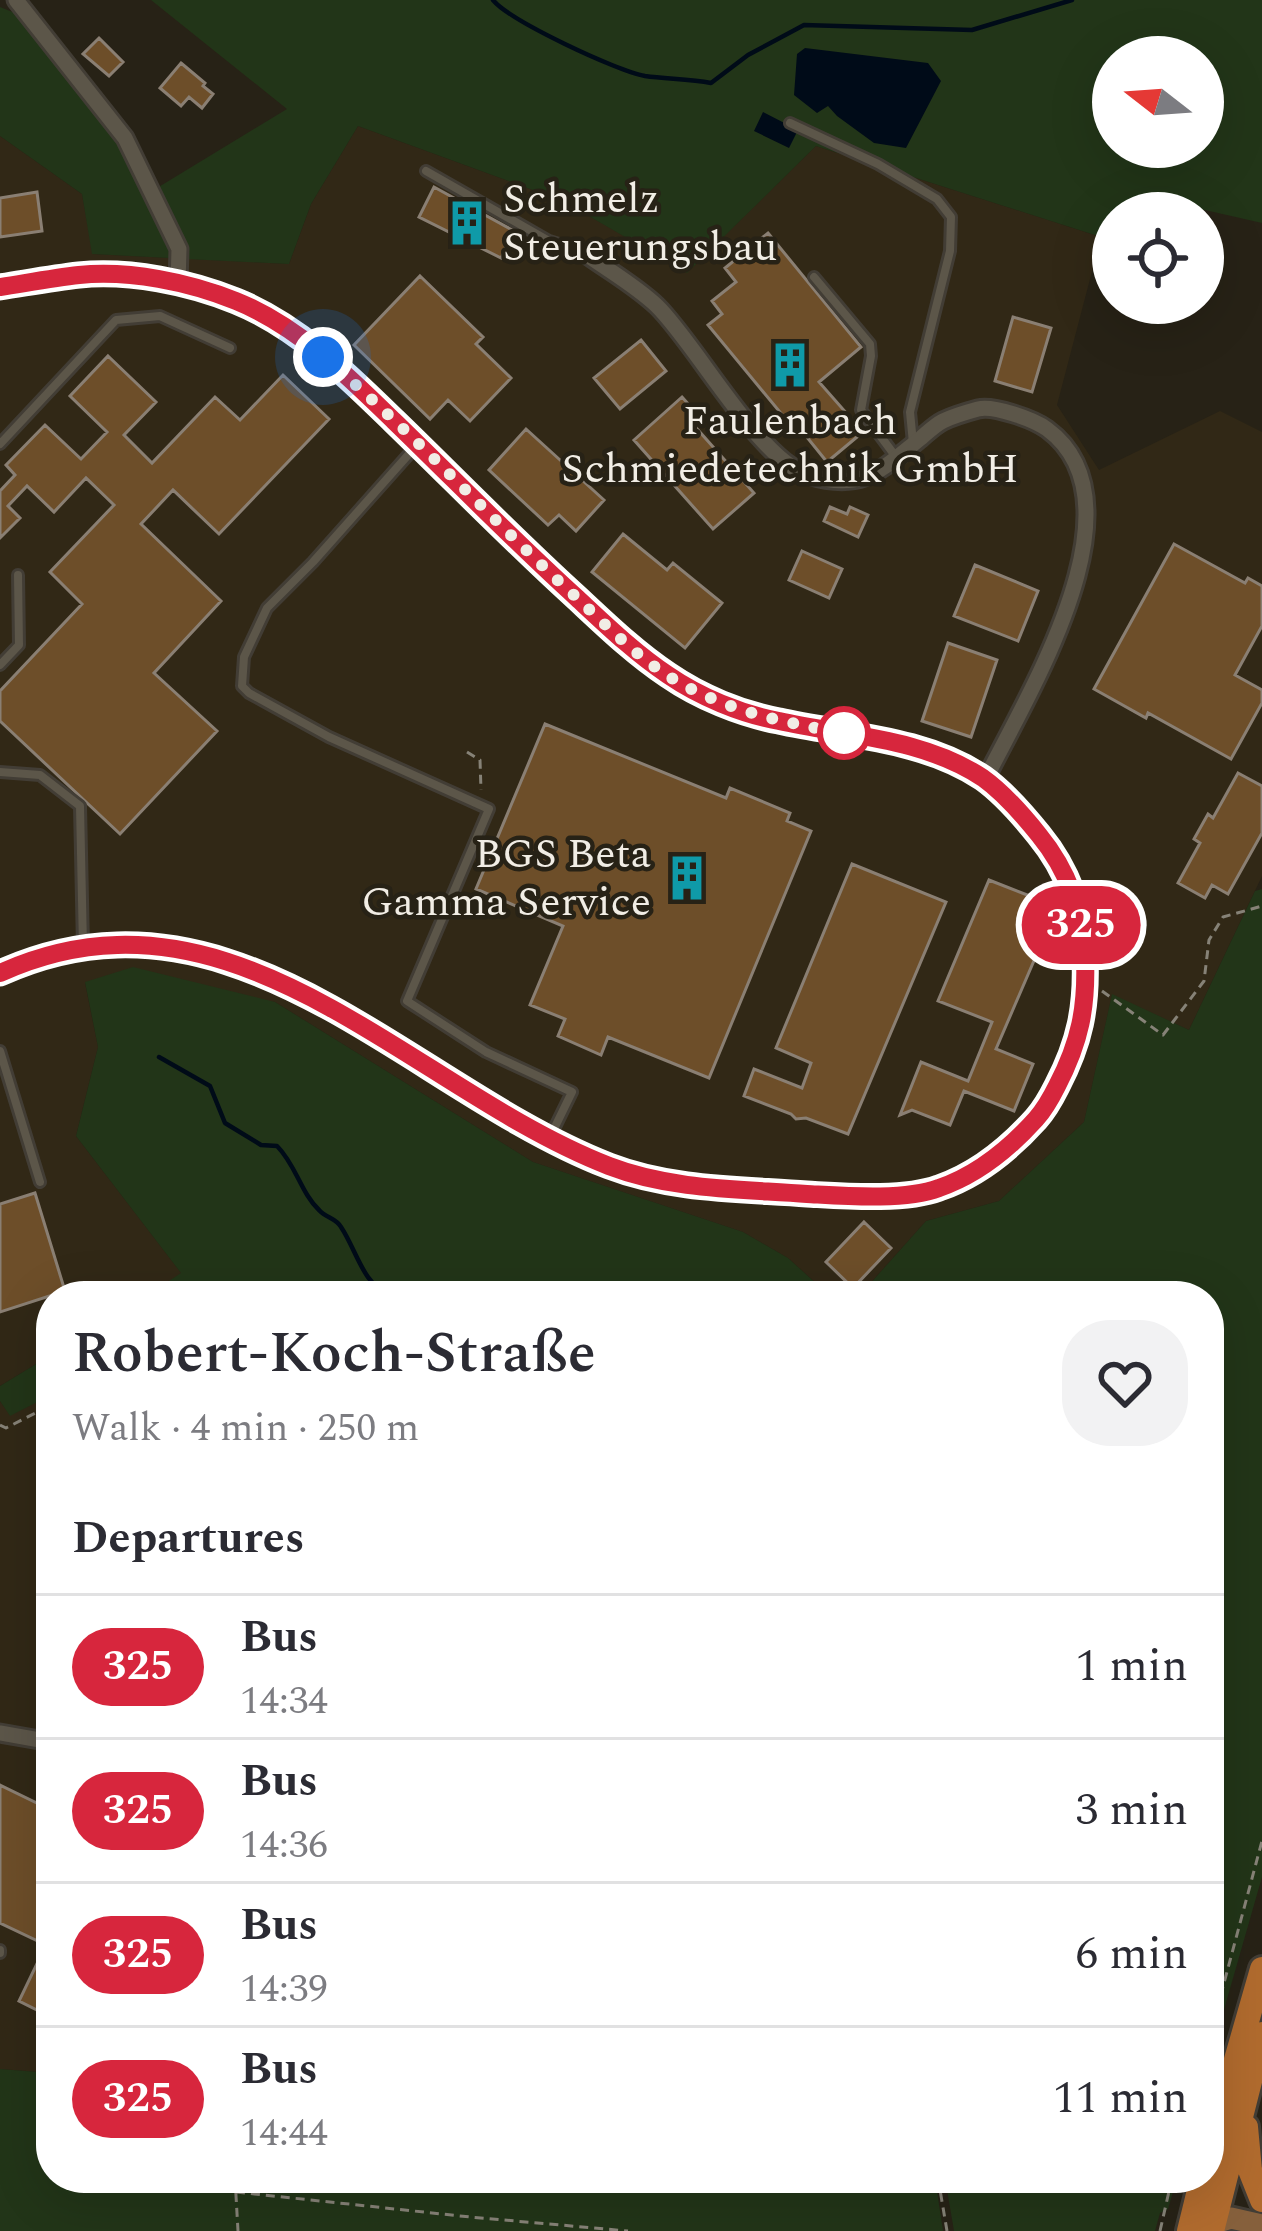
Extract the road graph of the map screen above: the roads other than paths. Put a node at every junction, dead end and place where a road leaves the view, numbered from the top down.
1 (16, 0) edge
2 (790, 123) dead end
3 (426, 171) dead end
4 (583, 252) joint
5 (814, 278) dead end
6 (178, 284) junction
7 (0, 287) edge
8 (230, 348) dead end
9 (0, 444) edge
10 (418, 444) junction
11 (913, 444) junction
12 (897, 458) junction
13 (19, 575) dead end
14 (0, 665) edge
15 (0, 772) edge
16 (985, 779) junction
17 (82, 947) junction
18 (0, 973) edge
19 (0, 1051) edge
20 (550, 1137) junction
21 (40, 1182) dead end
22 (0, 1733) edge
23 (36, 1739) edge
24 (1262, 1970) edge
25 (1262, 2034) edge
26 (1246, 2094) junction
27 (1224, 2102) edge
28 (1224, 2172) edge
29 (1204, 2193) edge
30 (1218, 2193) edge
31 (1262, 2200) edge
32 (1262, 2224) edge
33 (1208, 2229) edge

1 - 6 street
2 - 11 lane
3 - 4 lane
4 - 12 street
5 - 12 lane
6 - 7 street
6 - 10 street
8 - 9 lane
10 - 16 street
10 - 20 lane
11 - 12 street
11 - 16 street
13 - 14 lane
15 - 17 lane
16 - 20 street
17 - 18 street
17 - 20 street
19 - 21 lane
22 - 23 street
24 - 27 main road
25 - 26 main road
26 - 28 main road
26 - 31 main road
29 - 33 main road
30 - 33 main road
32 - 33 main road

